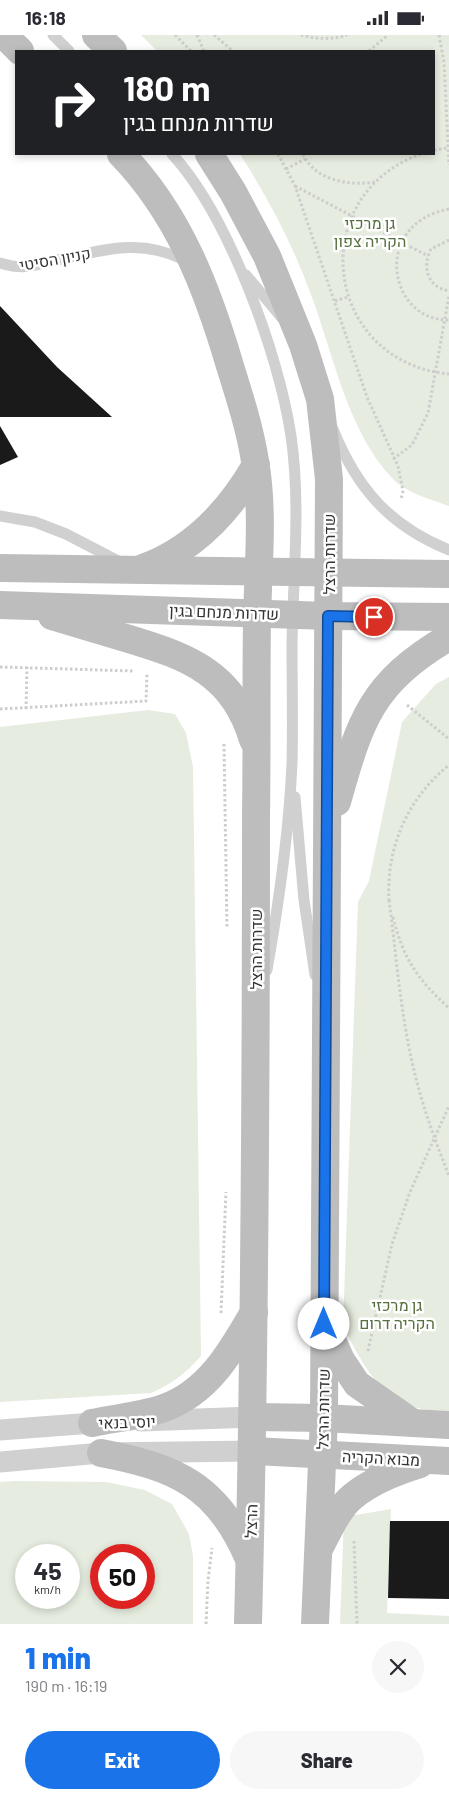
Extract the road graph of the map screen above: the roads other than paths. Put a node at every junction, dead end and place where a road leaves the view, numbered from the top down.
1 (4, 35) edge
2 (53, 35) edge
3 (96, 35) edge
4 (19, 50) edge
5 (68, 50) edge
6 (112, 50) edge
7 (123, 155) edge
8 (173, 155) edge
9 (210, 155) edge
10 (0, 263) edge
11 (196, 266) junction
12 (239, 266) junction
13 (304, 345) junction
14 (320, 399) junction
15 (256, 465) junction
16 (0, 516) edge
17 (449, 550) edge
18 (0, 568) edge
19 (137, 571) junction
20 (259, 571) junction
21 (294, 572) junction
22 (330, 572) junction
23 (449, 574) edge
24 (8, 605) edge
25 (258, 613) junction
26 (293, 615) junction
27 (328, 616) junction
28 (449, 617) edge
29 (449, 637) edge
30 (257, 753) junction
31 (292, 764) junction
32 (327, 837) junction
33 (256, 1035) junction
34 (326, 1041) junction
35 (255, 1310) junction
36 (324, 1324) junction
37 (254, 1417) junction
38 (324, 1418) junction
39 (92, 1423) junction
40 (413, 1423) junction
41 (449, 1425) edge
42 (0, 1430) edge
43 (253, 1451) junction
44 (101, 1453) junction
45 (322, 1455) junction
46 (441, 1461) edge
47 (0, 1462) edge
48 (318, 1550) junction
49 (250, 1561) junction
50 (248, 1624) edge
51 (316, 1624) edge

1 - 4 main road
2 - 5 lane
3 - 6 main road
7 - 11 main road, שדרות הרצל
8 - 12 lane
9 - 13 main road, שדרות הרצל
10 - 11 lane, קניון הסיטי
11 - 15 main road, שדרות הרצל
12 - 13 lane
12 - 21 lane
13 - 14 main road, שדרות הרצל
14 - 17 lane
14 - 22 main road, שדרות הרצל
15 - 19 main road
15 - 20 main road, שדרות הרצל
16 - 19 lane
18 - 19 main road
19 - 20 main road
20 - 21 main road
20 - 25 main road, שדרות הרצל
21 - 22 main road
21 - 26 lane
22 - 23 main road
22 - 27 main road, שדרות הרצל
24 - 25 main road, שדרות מנחם בגין
24 - 30 main road
25 - 26 main road, שדרות מנחם בגין
25 - 30 main road, שדרות הרצל
26 - 27 main road, שדרות מנחם בגין
26 - 31 lane
27 - 28 main road, שדרות מנחם בגין
27 - 32 main road, שדרות הרצל
29 - 32 main road
30 - 33 main road, שדרות הרצל
31 - 33 lane
31 - 34 lane
32 - 34 main road, שדרות הרצל
33 - 35 main road, שדרות הרצל
34 - 36 main road, שדרות הרצל
35 - 37 main road, שדרות הרצל
35 - 39 main road
36 - 38 main road, שדרות הרצל
36 - 40 main road
37 - 38 main road
37 - 39 street, יוסי בנאי
37 - 43 main road, הרצל
38 - 40 main road
38 - 45 main road, שדרות הרצל
39 - 42 street, יוסי בנאי
40 - 41 main road
43 - 44 street, יוסי בנאי
43 - 45 main road, מבוא הקריה
43 - 49 main road, הרצל
44 - 47 street, יוסי בנאי
44 - 49 main road
45 - 46 main road, מבוא הקריה
45 - 48 main road, שדרות הרצל
46 - 48 main road
48 - 51 main road
49 - 50 main road, הרצל

